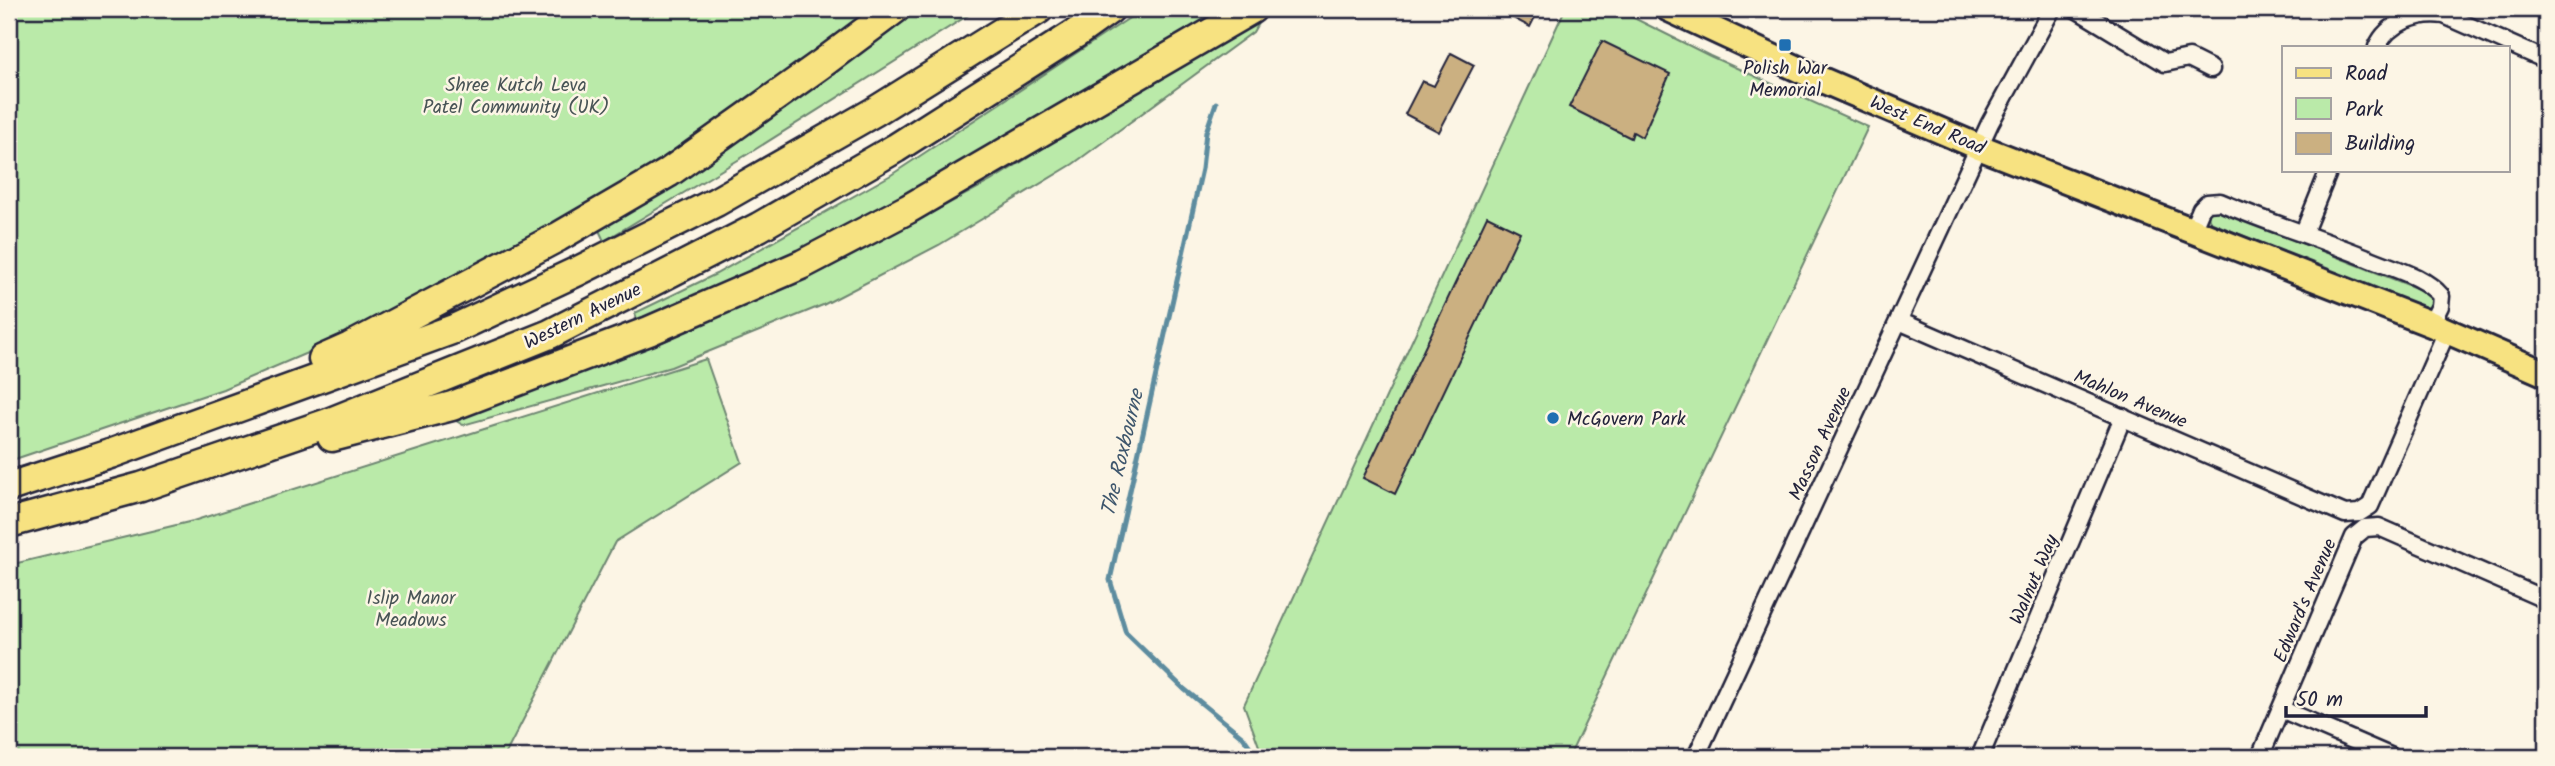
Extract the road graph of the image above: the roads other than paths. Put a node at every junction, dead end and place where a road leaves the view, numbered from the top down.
1 (895, 9) edge
2 (1039, 9) edge
3 (1110, 9) edge
4 (1252, 9) edge
5 (1669, 9) edge
6 (2052, 9) edge
7 (2076, 9) edge
8 (2377, 46) edge
9 (2546, 60) edge
10 (2211, 69) dead end
11 (1979, 147) junction
12 (2328, 172) edge
13 (2192, 230) junction
14 (2304, 232) junction
15 (1899, 321) junction
16 (2439, 328) junction
17 (2546, 374) edge
18 (2123, 417) junction
19 (110, 454) junction
20 (141, 486) junction
21 (9, 487) edge
22 (9, 523) edge
23 (2546, 600) edge
24 (2281, 709) junction
25 (1696, 757) edge
26 (1980, 757) edge
27 (2260, 757) edge
28 (2392, 757) edge

1 - 19 highway
2 - 19 highway
3 - 20 highway, Western Avenue
4 - 20 highway
5 - 11 main road, West End Road
6 - 11 street, Masson Avenue
7 - 10 street
8 - 9 street
11 - 13 main road, West End Road
11 - 15 street, Masson Avenue
12 - 14 street
13 - 14 street
13 - 16 main road, West End Road
14 - 16 street
15 - 18 street, Mahlon Avenue
15 - 25 street, Masson Avenue
16 - 17 main road, West End Road
16 - 18 street, Mahlon Avenue
18 - 26 street, Walnut Way
19 - 21 highway
20 - 22 highway, Western Avenue
23 - 24 street, Edward's Avenue
24 - 27 street, Edward's Avenue
24 - 28 street

